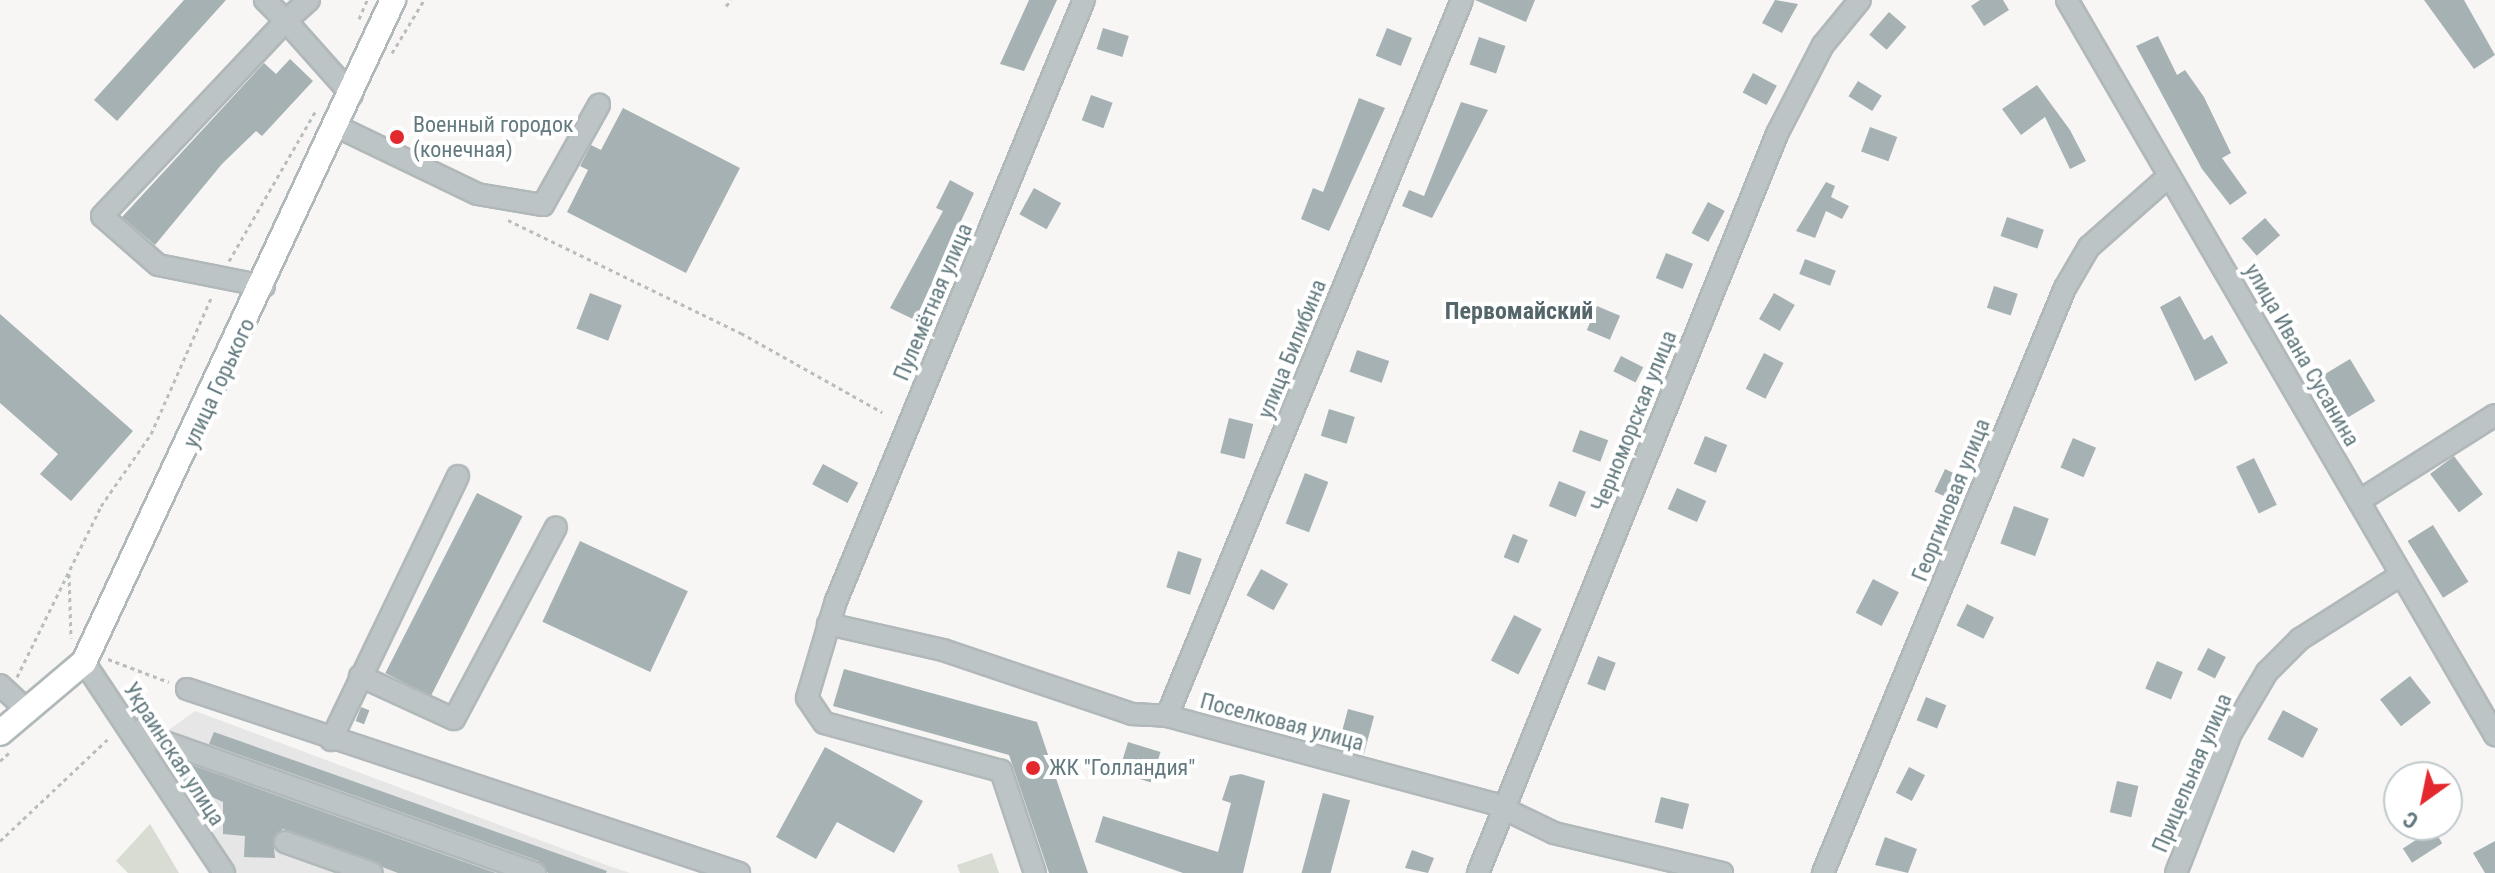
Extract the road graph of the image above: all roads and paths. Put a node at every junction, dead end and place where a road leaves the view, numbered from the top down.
1 (265, 0) edge
2 (309, 0) edge
3 (393, 0) edge
4 (424, 0) edge
5 (731, 0) edge
6 (1084, 0) edge
7 (1462, 0) edge
8 (1860, 0) edge
9 (2067, 0) edge
10 (726, 6) dead end
11 (286, 21) junction
12 (396, 55) dead end
13 (335, 75) junction
14 (352, 95) junction
15 (599, 105) dead end
16 (338, 127) junction
17 (2169, 176) junction
18 (477, 194) junction
19 (221, 277) junction
20 (264, 286) junction
21 (882, 412) dead end
22 (2495, 415) edge
23 (458, 476) dead end
24 (2359, 501) junction
25 (556, 527) dead end
26 (69, 573) junction
27 (2401, 575) junction
28 (828, 624) junction
29 (81, 651) junction
30 (360, 676) junction
31 (187, 689) joint
32 (12, 696) edge
33 (1167, 716) junction
34 (136, 729) junction
35 (0, 733) edge
36 (2495, 735) edge
37 (331, 740) junction
38 (1505, 809) junction
39 (0, 841) edge
40 (285, 842) dead end
41 (332, 865) edge
42 (224, 873) edge
43 (372, 873) edge
44 (535, 873) edge
45 (739, 873) edge
46 (1035, 873) edge
47 (1478, 873) edge
48 (1722, 873) edge
49 (1823, 873) edge
50 (2176, 873) edge

1 - 11 street
2 - 11 street
3 - 14 main road, улица Горького
4 - 12 path
5 - 10 path
6 - 28 street, Пулемётная улица
7 - 33 street, улица Билибина
8 - 38 street, Черноморская улица
9 - 17 street, улица Ивана Сусанина
11 - 13 street
11 - 19 street
13 - 14 street
13 - 19 path
14 - 16 main road, улица Горького
15 - 18 street
16 - 18 street
16 - 20 main road, улица Горького
17 - 24 street, улица Ивана Сусанина
17 - 49 street, Георгиновая улица
18 - 21 path
19 - 20 street
19 - 26 path
20 - 29 main road, улица Горького
22 - 24 street
23 - 30 street
24 - 27 street, улица Ивана Сусанина
25 - 30 street
26 - 29 path
26 - 32 path
27 - 36 street, улица Ивана Сусанина
27 - 50 street, Прицельная улица
28 - 33 street, Поселковая улица
28 - 46 street, Пулемётная улица
29 - 31 path
29 - 32 main road, улица Горького
29 - 34 street, Украинская улица
30 - 37 street
31 - 37 street
32 - 35 main road, улица Горького
33 - 38 street, Поселковая улица
34 - 39 path
34 - 42 street, Украинская улица
34 - 44 street
37 - 45 street
38 - 47 street, Черноморская улица
38 - 48 street, Поселковая улица
40 - 41 street
41 - 43 street

